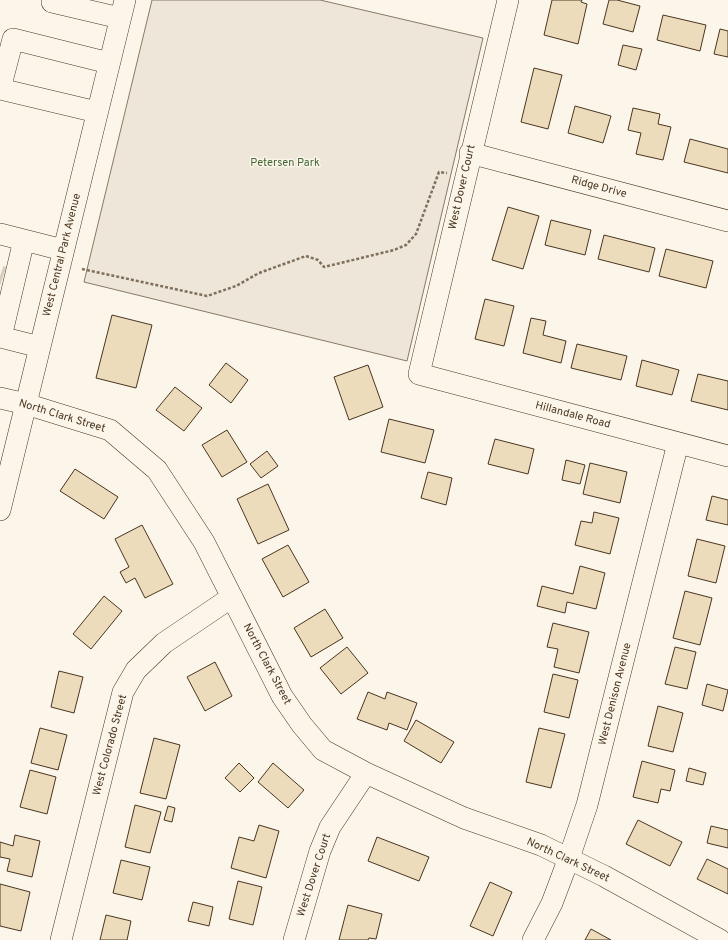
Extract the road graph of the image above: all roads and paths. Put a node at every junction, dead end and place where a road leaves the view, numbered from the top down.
1 (53, 0) edge
2 (508, 0) edge
3 (122, 9) edge
4 (109, 63) junction
5 (97, 112) junction
6 (470, 154) junction
7 (465, 174) junction
8 (728, 222) edge
9 (0, 234) edge
10 (24, 240) junction
11 (63, 250) junction
12 (82, 269) dead end
13 (4, 303) edge
14 (0, 337) edge
15 (40, 346) junction
16 (418, 374) joint
17 (0, 398) edge
18 (26, 404) junction
19 (678, 442) junction
20 (728, 456) edge
21 (0, 510) edge
22 (232, 597) junction
23 (366, 773) junction
24 (569, 858) junction
25 (61, 940) edge
26 (294, 940) edge
27 (533, 940) edge
28 (720, 940) edge

1 - 3 street
2 - 6 street, West Dover Court
3 - 4 street, West Central Park Avenue
4 - 5 street, West Central Park Avenue
4 - 5 street
5 - 11 street, West Central Park Avenue
6 - 7 street, West Dover Court
6 - 8 street, Ridge Drive
7 - 12 path
7 - 16 street, West Dover Court
9 - 10 street
10 - 11 street
10 - 13 street
11 - 15 street, West Central Park Avenue
13 - 14 street
14 - 15 street
15 - 18 street, West Central Park Avenue
16 - 19 street, Hillandale Road
17 - 18 street, North Clark Street
18 - 21 street, West Central Park Avenue
18 - 22 street, North Clark Street
19 - 20 street, Hillandale Road
19 - 24 street, West Denison Avenue
22 - 23 street, North Clark Street
22 - 25 street, West Colorado Street
23 - 24 street, North Clark Street
23 - 26 street, West Dover Court
24 - 27 street, West Denison Avenue
24 - 28 street, North Clark Street

